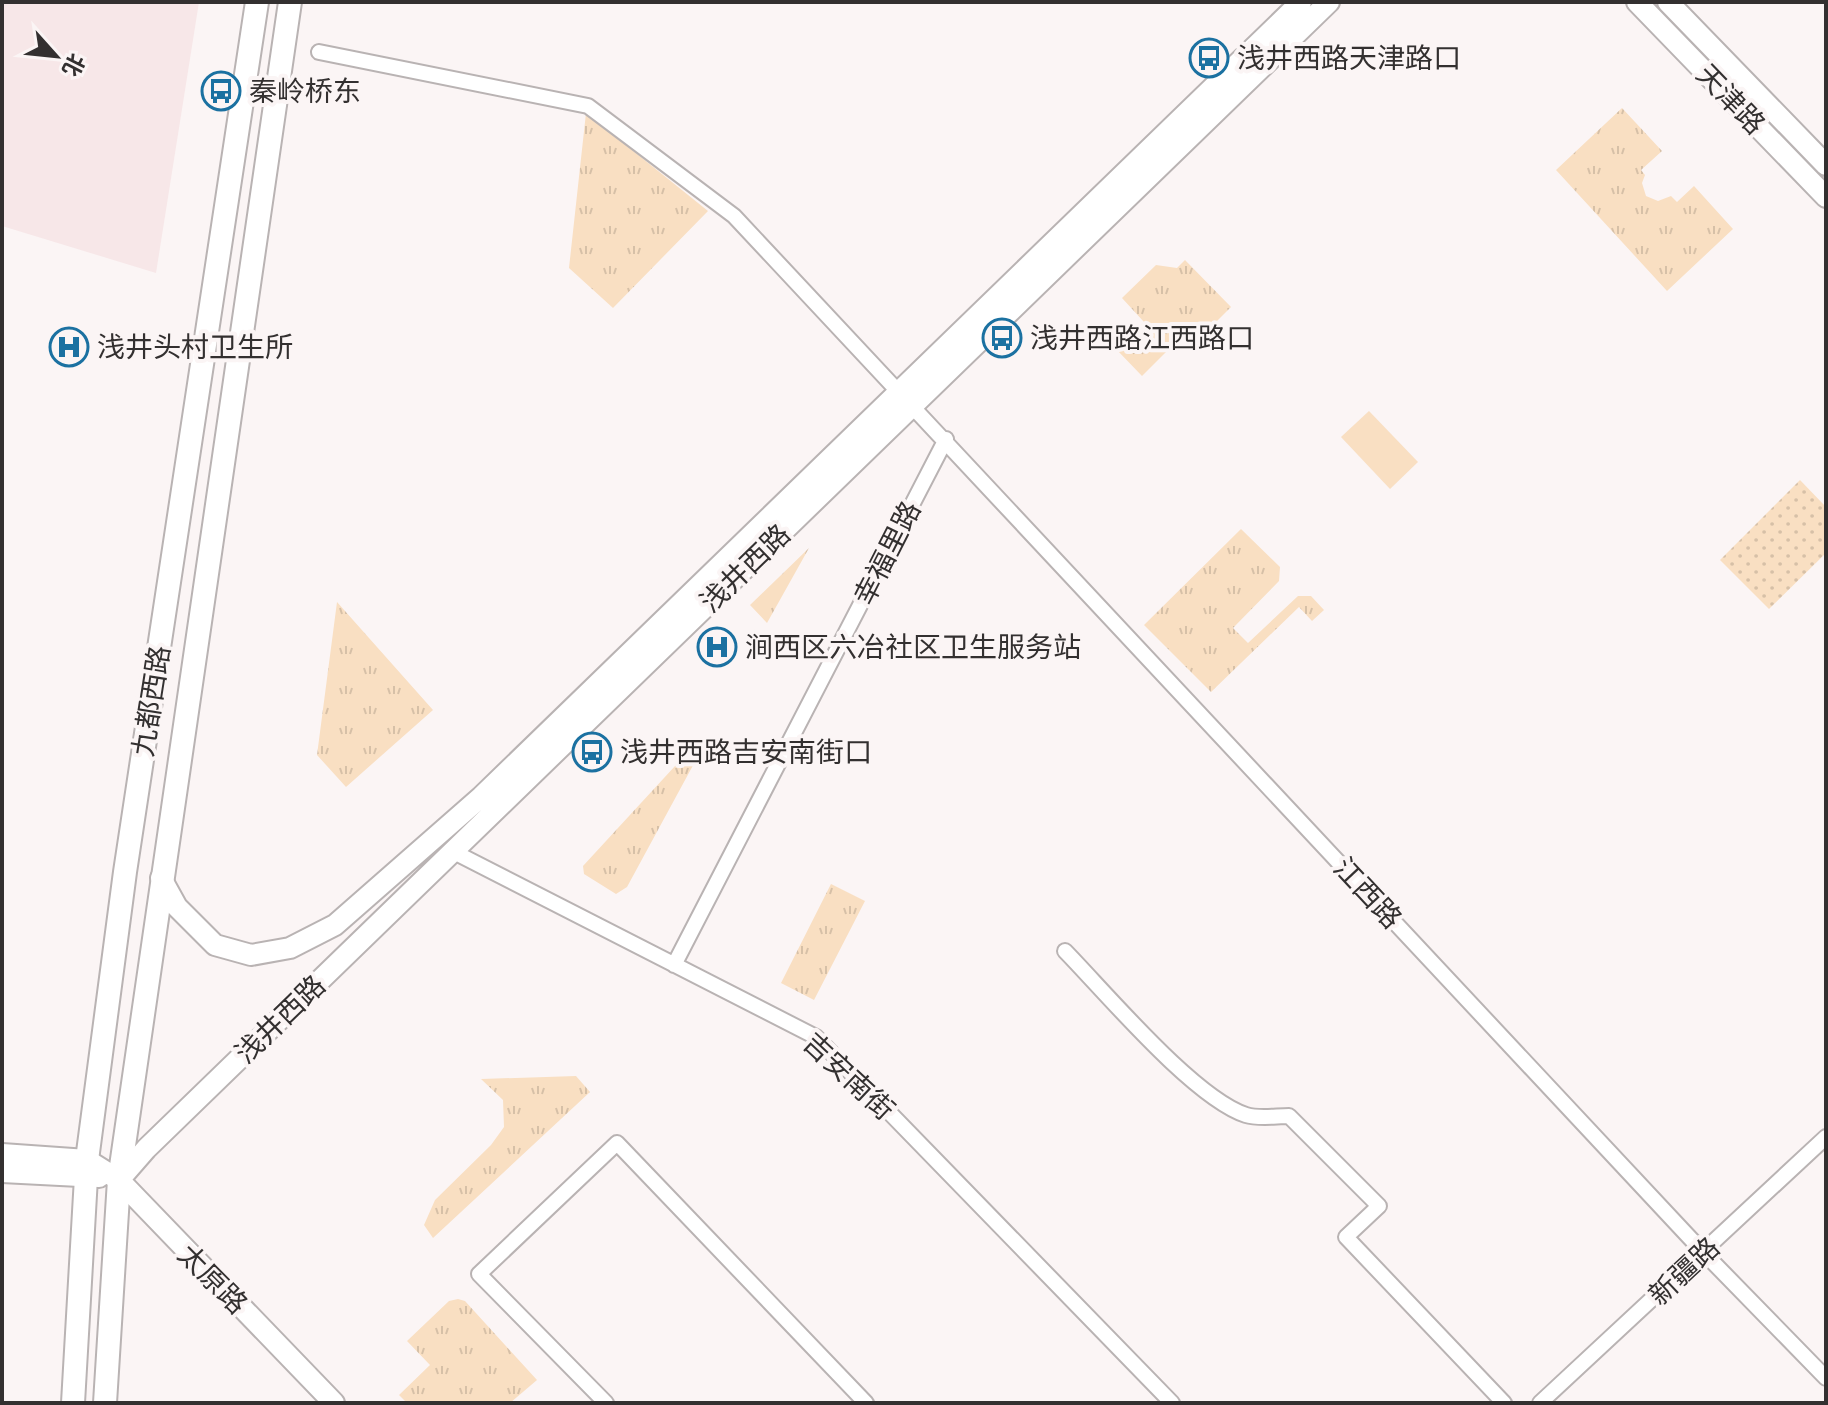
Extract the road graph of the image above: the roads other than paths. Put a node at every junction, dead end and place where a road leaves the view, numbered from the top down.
1 (257, 2) edge
2 (290, 2) edge
3 (1301, 2) edge
4 (1329, 2) edge
5 (1637, 2) edge
6 (1668, 2) edge
7 (319, 52) dead end
8 (1826, 165) edge
9 (1826, 197) edge
10 (907, 397) junction
11 (946, 439) junction
12 (452, 851) junction
13 (161, 878) junction
14 (1065, 951) dead end
15 (674, 965) junction
16 (1826, 1137) edge
17 (2, 1154) edge
18 (87, 1168) junction
19 (2, 1172) edge
20 (119, 1180) junction
21 (1704, 1253) junction
22 (1826, 1378) edge
23 (73, 1403) edge
24 (105, 1403) edge
25 (334, 1403) edge
26 (606, 1403) edge
27 (866, 1403) edge
28 (1172, 1403) edge
29 (1504, 1403) edge
30 (1540, 1403) edge

1 - 18 main road, 九都西路
2 - 13 main road, 九都西路
3 - 10 main road, 浅井西路
4 - 10 main road, 浅井西路
5 - 9 main road, 天津路
6 - 8 main road, 天津路
7 - 10 street, 江西路
10 - 11 street, 江西路
10 - 12 main road, 浅井西路
10 - 13 main road, 浅井西路
11 - 15 street, 幸福里路
11 - 21 street, 江西路
12 - 15 street, 吉安南街
12 - 20 main road, 浅井西路
13 - 20 main road, 九都西路
14 - 29 street
15 - 28 street, 吉安南街
16 - 21 street, 新疆路
17 - 18 main road
18 - 19 main road
18 - 20 main road, 太原路
18 - 23 main road, 九都西路
20 - 24 main road, 九都西路
20 - 25 main road, 太原路
21 - 22 street, 江西路
21 - 30 street, 新疆路
26 - 27 street

